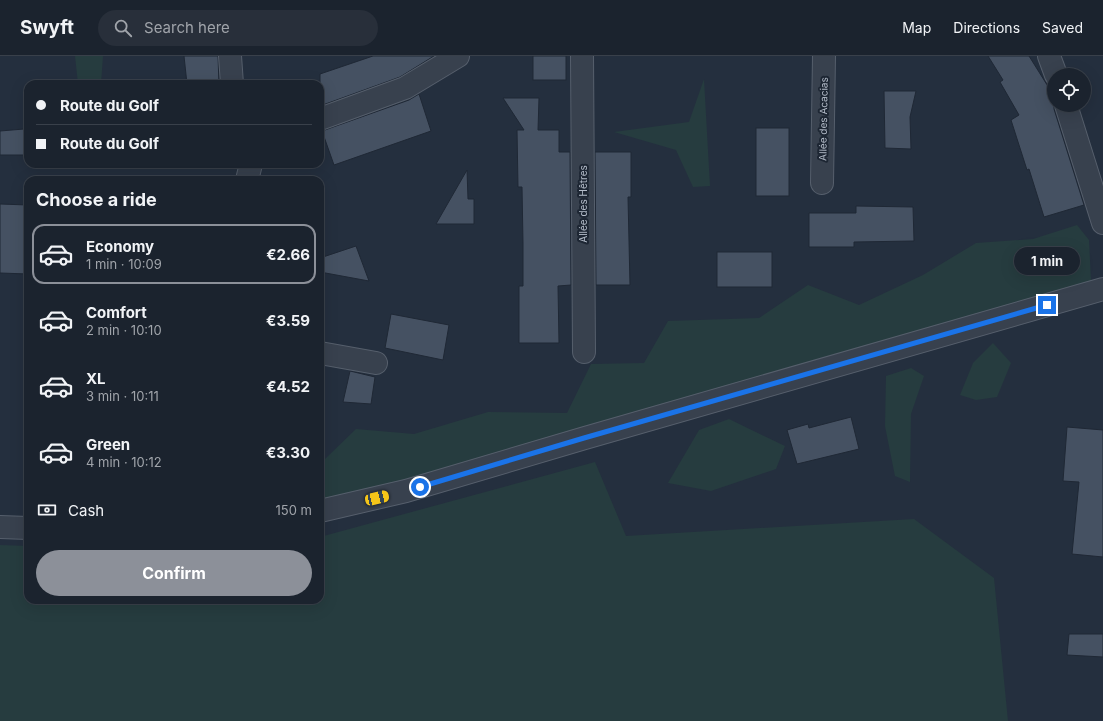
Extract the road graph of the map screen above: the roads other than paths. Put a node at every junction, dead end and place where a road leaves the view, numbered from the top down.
1 (230, 56) edge
2 (458, 56) edge
3 (582, 56) edge
4 (824, 56) edge
5 (1049, 56) edge
6 (1053, 68) edge
7 (232, 80) edge
8 (1068, 112) edge
9 (324, 117) edge
10 (822, 183) dead end
11 (1103, 223) edge
12 (1103, 289) edge
13 (584, 352) dead end
14 (324, 354) edge
15 (376, 363) dead end
16 (324, 510) edge
17 (0, 527) edge
18 (24, 528) edge

1 - 7 street
2 - 9 street
3 - 13 street, Allée des Hêtres
4 - 10 street, Allée des Acacias
5 - 6 street
8 - 11 street
12 - 16 street
14 - 15 street
17 - 18 street

